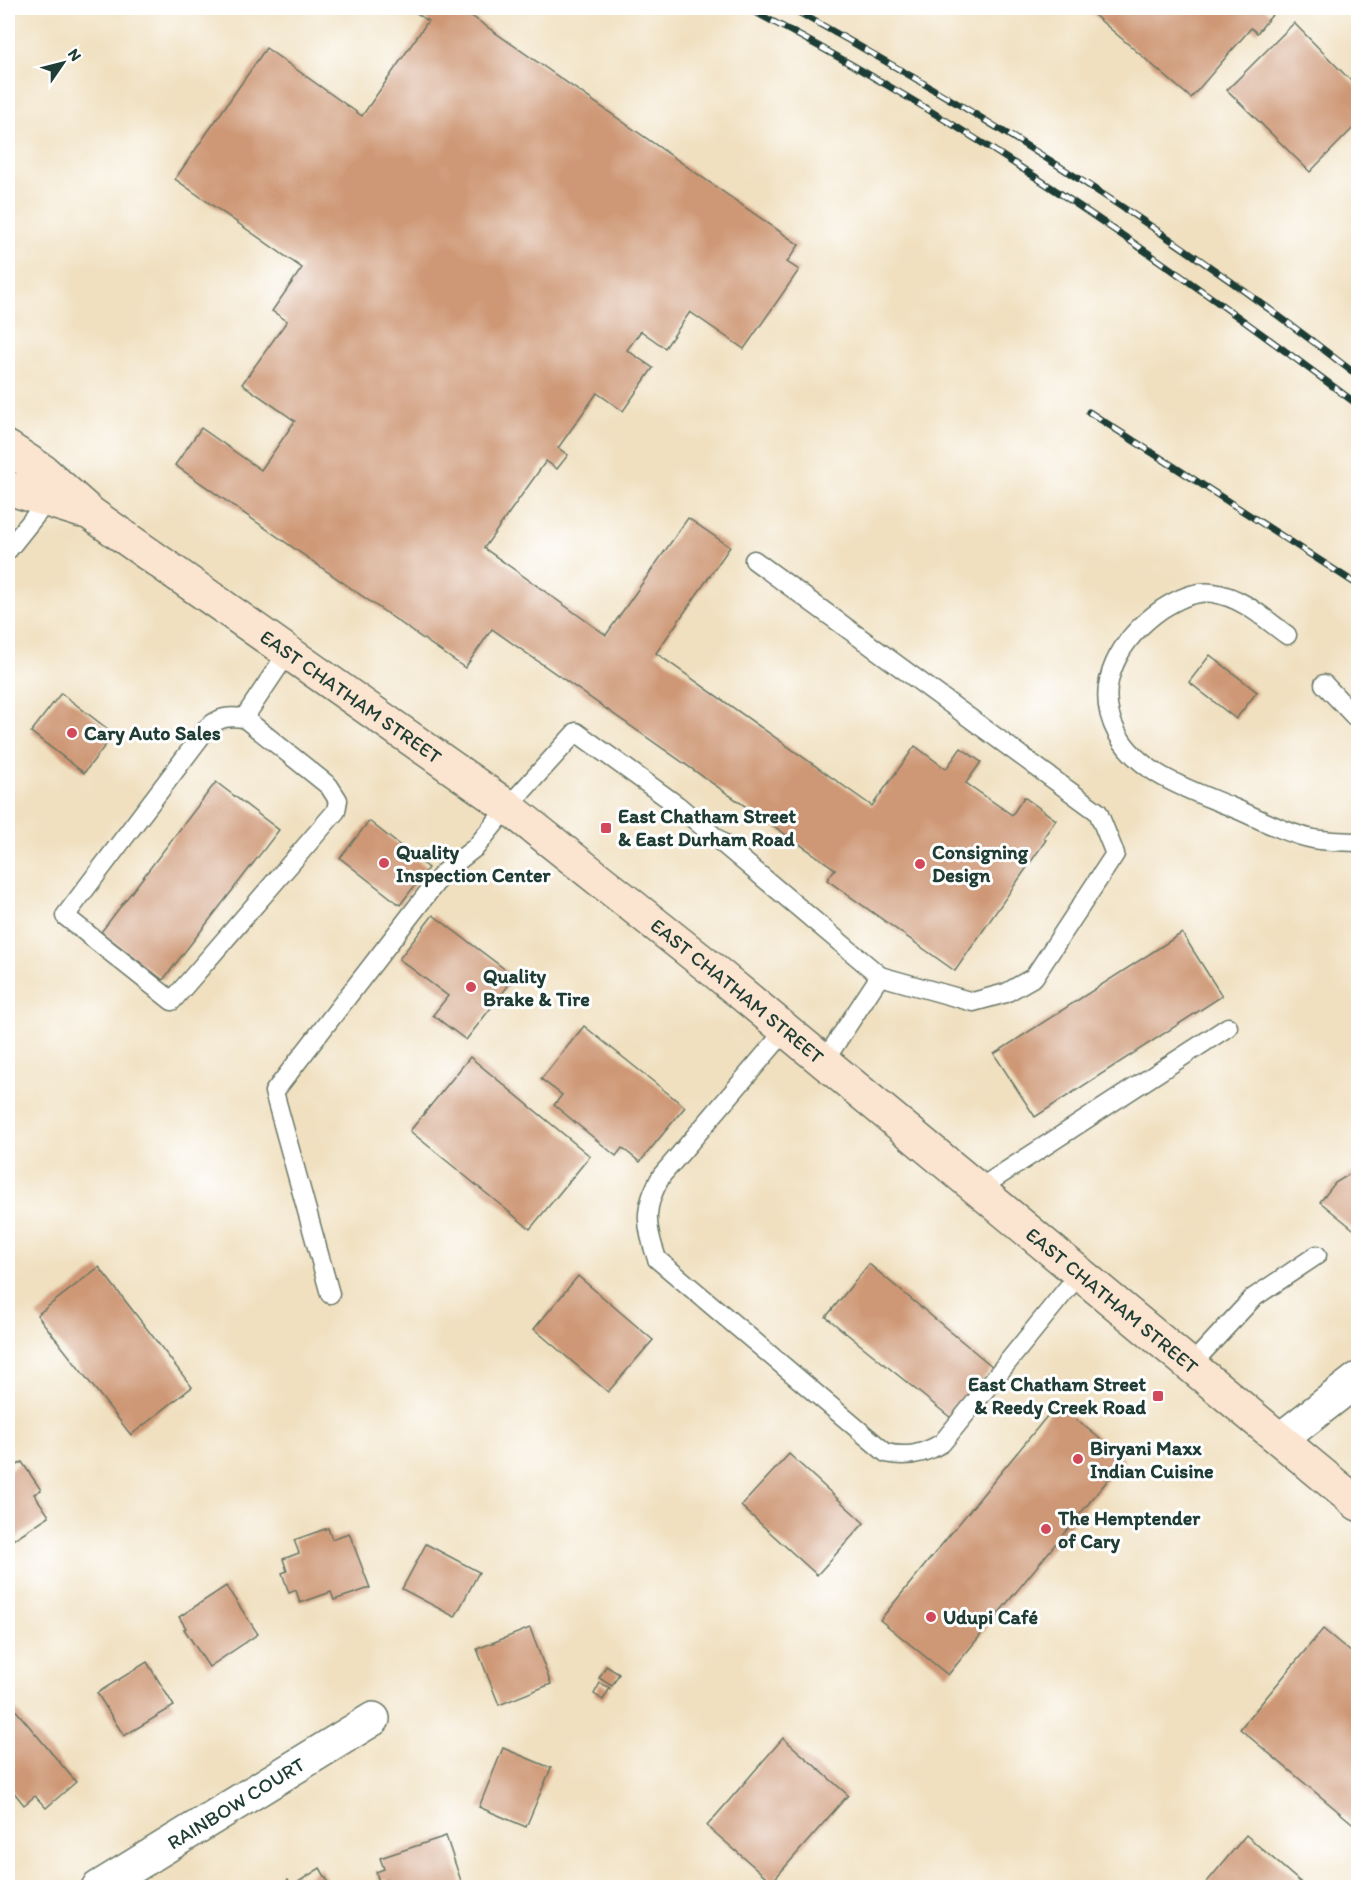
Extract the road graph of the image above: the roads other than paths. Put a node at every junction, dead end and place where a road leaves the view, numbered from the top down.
1 (8, 448) edge
2 (8, 488) edge
3 (48, 500) junction
4 (90, 513) junction
5 (8, 550) edge
6 (754, 560) dead end
7 (1287, 635) dead end
8 (288, 652) junction
9 (1324, 684) dead end
10 (244, 718) junction
11 (1359, 720) edge
12 (508, 807) junction
13 (1359, 842) edge
14 (880, 976) junction
15 (1228, 1027) dead end
16 (785, 1030) junction
17 (823, 1063) junction
18 (977, 1190) junction
19 (1317, 1255) dead end
20 (1079, 1274) junction
21 (330, 1294) dead end
22 (1191, 1366) junction
23 (1359, 1379) edge
24 (1281, 1439) junction
25 (1359, 1504) edge
26 (373, 1719) dead end
27 (98, 1887) edge

1 - 4 main road, EAST CHATHAM STREET
2 - 3 main road, EAST CHATHAM STREET
3 - 4 main road, EAST CHATHAM STREET
3 - 5 lane
4 - 8 main road, EAST CHATHAM STREET
6 - 14 lane
7 - 13 lane
8 - 10 lane
8 - 12 main road, EAST CHATHAM STREET
9 - 11 lane
10 - 10 lane
12 - 14 lane
12 - 16 main road, EAST CHATHAM STREET
12 - 21 lane
14 - 17 lane
15 - 18 lane
16 - 17 main road, EAST CHATHAM STREET
16 - 20 lane
17 - 18 main road, EAST CHATHAM STREET
18 - 20 main road, EAST CHATHAM STREET
19 - 22 lane
20 - 22 main road, EAST CHATHAM STREET
22 - 24 main road, EAST CHATHAM STREET
23 - 24 street
24 - 25 main road, EAST CHATHAM STREET
26 - 27 street, RAINBOW COURT

